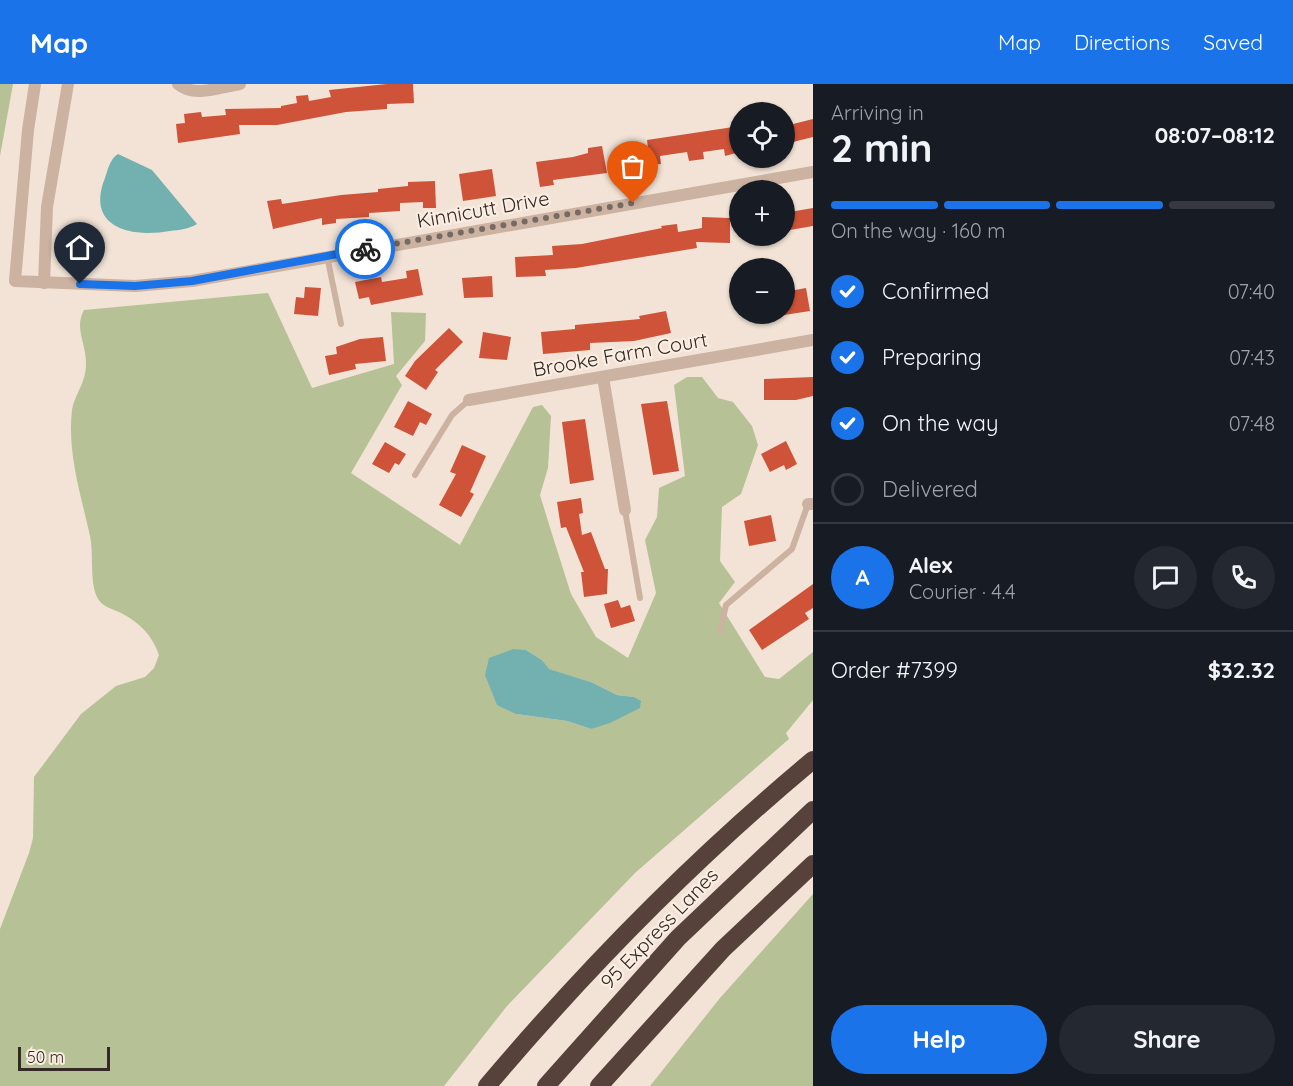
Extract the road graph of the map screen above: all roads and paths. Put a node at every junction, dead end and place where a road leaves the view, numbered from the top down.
1 (35, 84) edge
2 (68, 84) edge
3 (178, 84) edge
4 (240, 84) edge
5 (813, 172) edge
6 (327, 256) junction
7 (44, 283) junction
8 (341, 324) dead end
9 (813, 340) edge
10 (603, 377) junction
11 (470, 400) joint
12 (415, 475) dead end
13 (811, 504) edge
14 (625, 510) joint
15 (640, 598) dead end
16 (720, 631) dead end
17 (813, 760) edge
18 (813, 810) edge
19 (813, 864) edge
20 (624, 997) junction
21 (487, 1086) edge
22 (531, 1086) edge
23 (546, 1086) edge
24 (598, 1086) edge

1 - 7 street, Kinnicutt Drive
2 - 7 street
3 - 4 street
5 - 6 street, Kinnicutt Drive
6 - 7 street, Kinnicutt Drive
6 - 8 lane
9 - 10 street, Brooke Farm Court
10 - 11 street, Brooke Farm Court
10 - 14 street
11 - 12 lane
13 - 16 lane
14 - 15 lane
17 - 21 highway
18 - 20 highway, 95 Express Lanes
19 - 24 highway
20 - 22 highway
20 - 23 highway, 95 Express Lanes

